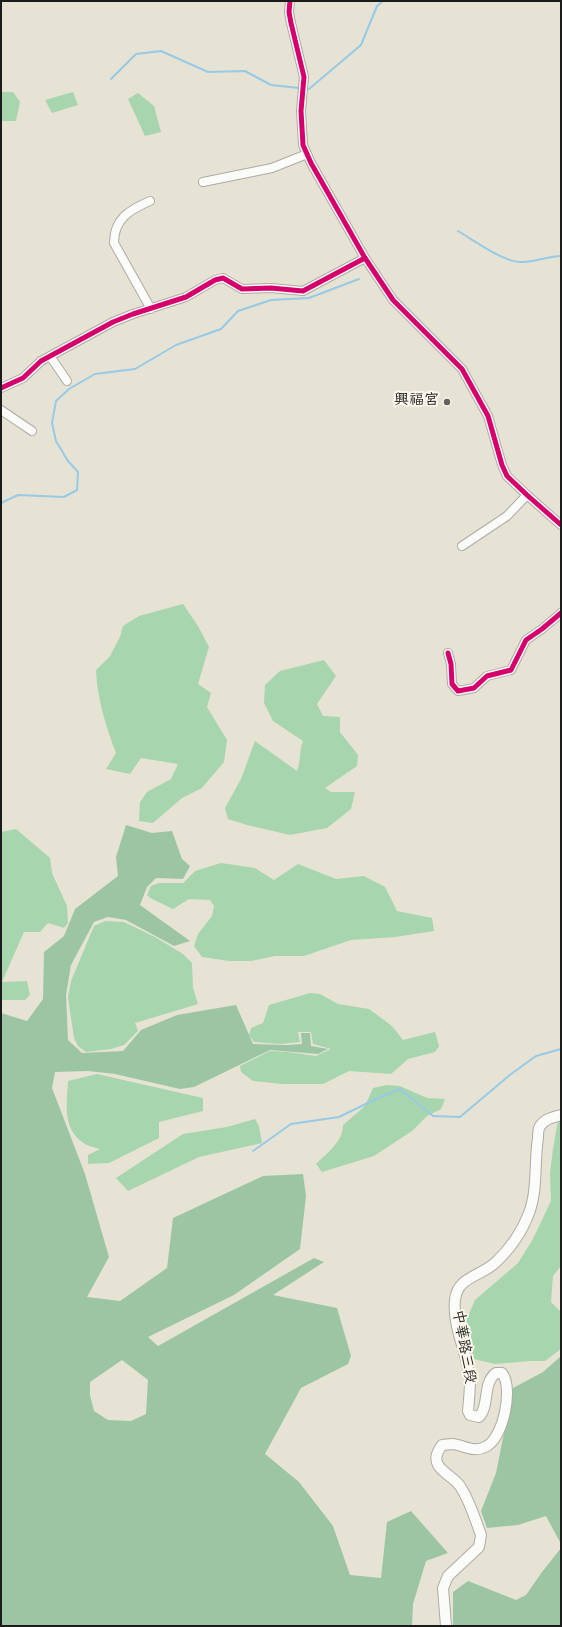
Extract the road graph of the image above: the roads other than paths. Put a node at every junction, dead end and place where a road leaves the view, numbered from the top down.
1 (290, 1) edge
2 (307, 154) junction
3 (204, 182) dead end
4 (150, 201) dead end
5 (365, 258) junction
6 (151, 309) junction
7 (50, 356) junction
8 (68, 381) dead end
9 (1, 388) edge
10 (1, 410) edge
11 (32, 431) dead end
12 (527, 495) junction
13 (561, 526) edge
14 (462, 546) dead end
15 (561, 613) edge
16 (448, 653) dead end
17 (561, 1115) edge
18 (446, 1626) edge

1 - 2 street
2 - 3 street
2 - 5 street
4 - 6 street
5 - 6 street
5 - 12 street
6 - 7 street
7 - 8 street
7 - 9 street
10 - 11 street
12 - 13 street
12 - 14 street
15 - 16 street
17 - 18 main road, 中華路三段

